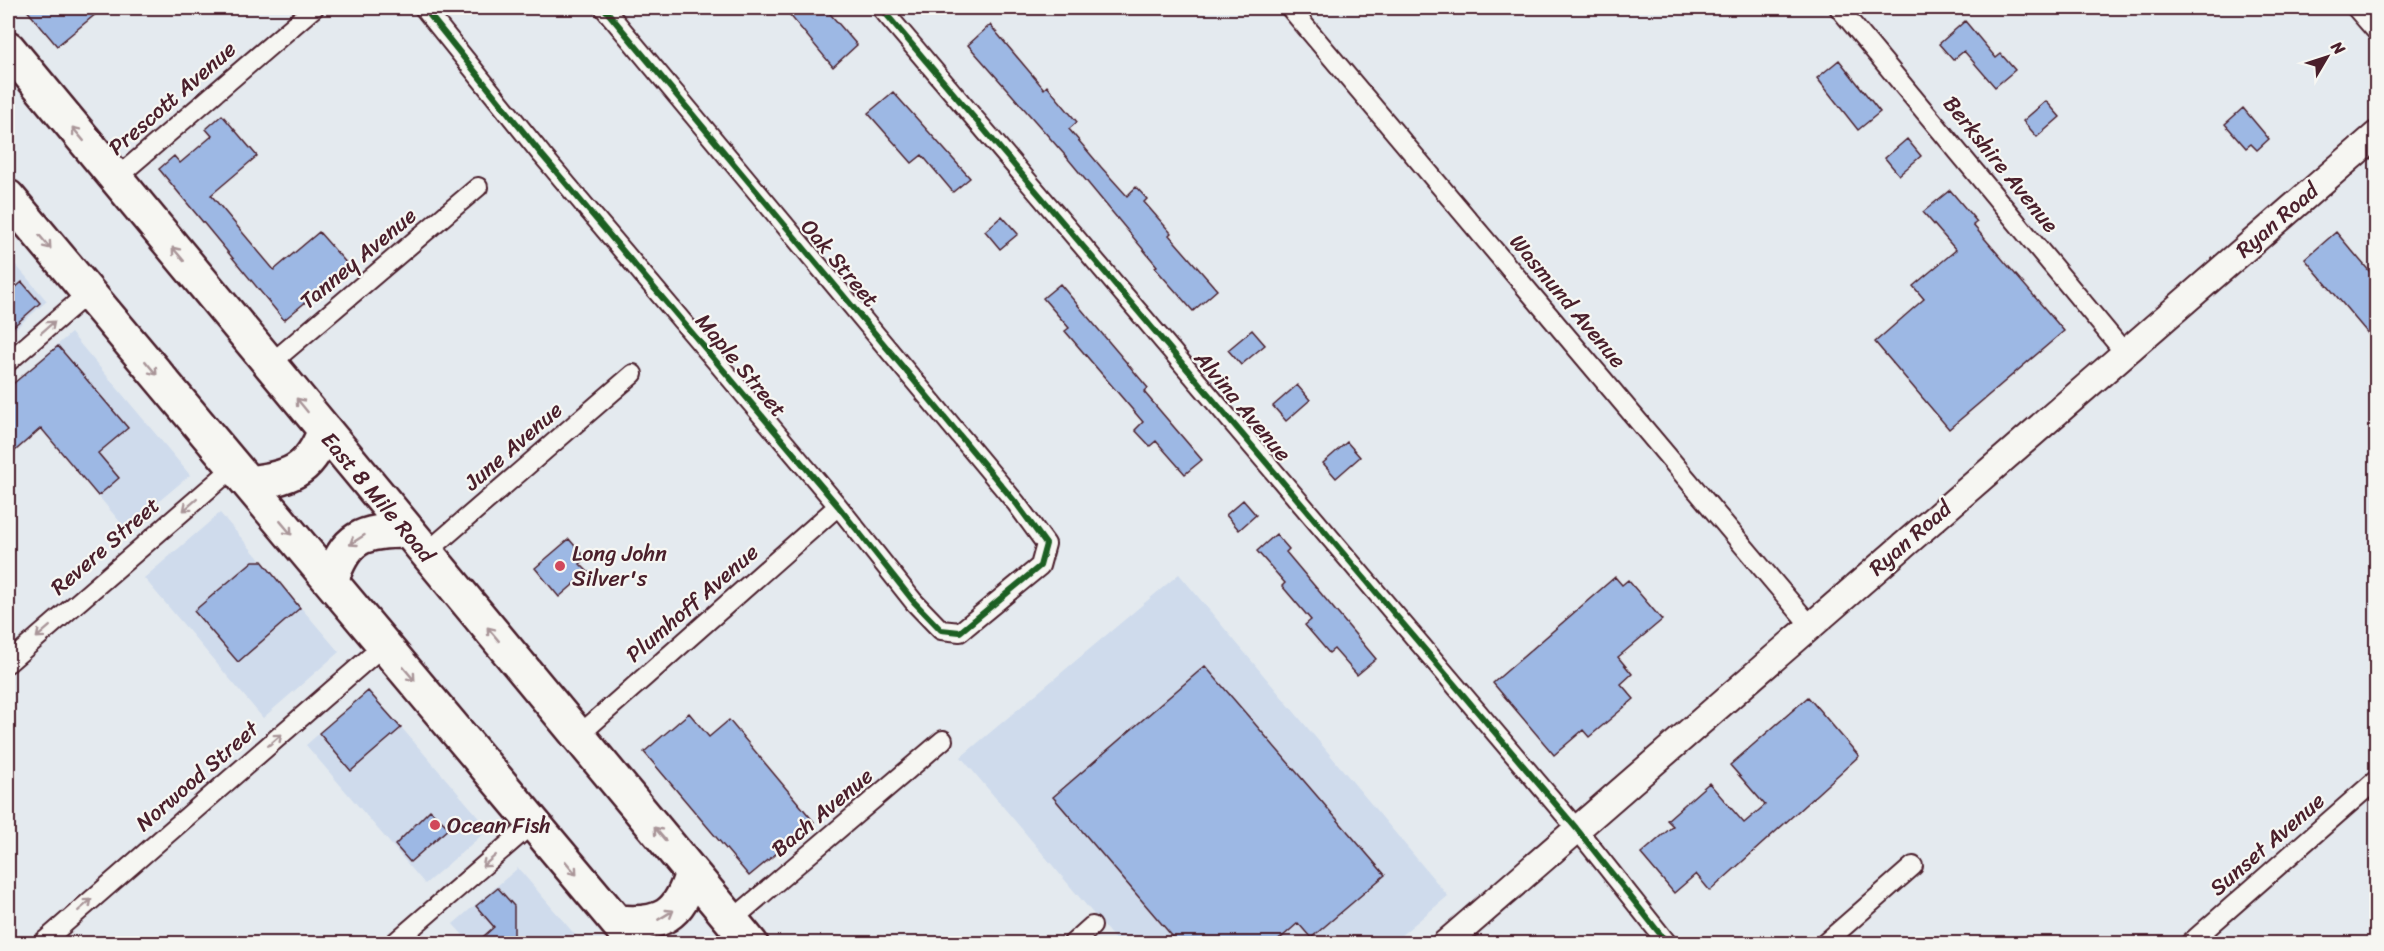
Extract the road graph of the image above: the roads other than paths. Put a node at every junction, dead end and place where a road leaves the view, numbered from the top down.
1 (314, 8) edge
2 (424, 8) edge
3 (604, 8) edge
4 (881, 8) edge
5 (1290, 8) edge
6 (1839, 8) edge
7 (2356, 8) edge
8 (2376, 31) edge
9 (8, 48) edge
10 (2376, 135) edge
11 (115, 179) junction
12 (478, 187) dead end
13 (8, 197) edge
14 (88, 293) junction
15 (2124, 352) junction
16 (8, 362) edge
17 (269, 365) junction
18 (633, 374) dead end
19 (324, 432) junction
20 (241, 475) junction
21 (838, 506) junction
22 (415, 542) junction
23 (1046, 544) joint
24 (331, 580) junction
25 (1810, 625) junction
26 (384, 645) junction
27 (8, 663) edge
28 (578, 736) junction
29 (943, 740) dead end
30 (2376, 780) edge
31 (533, 823) junction
32 (1576, 828) junction
33 (1913, 867) dead end
34 (692, 873) junction
35 (1092, 927) dead end
36 (741, 932) edge
37 (626, 933) edge
38 (41, 944) edge
39 (393, 944) edge
40 (1072, 944) edge
41 (1445, 944) edge
42 (1668, 944) edge
43 (1824, 944) edge
44 (2188, 944) edge

1 - 11 street, Prescott Avenue
2 - 21 street, Maple Street
3 - 23 street, Oak Street
4 - 32 street, Alvina Avenue
5 - 25 street, Wasmund Avenue
6 - 15 street, Berkshire Avenue
7 - 8 street
11 -> 9 highway, East 8 Mile Road
10 - 15 main road, Ryan Road
17 -> 11 highway, East 8 Mile Road
12 - 17 street, Tanney Avenue
13 -> 14 highway
16 -> 14 street
14 -> 20 highway
15 - 25 main road, Ryan Road
19 -> 17 highway, East 8 Mile Road
18 - 22 street, June Avenue
19 - 20 highway
19 - 22 highway, East 8 Mile Road
20 -> 24 highway
20 -> 27 street, Revere Street
21 - 23 street, Maple Street
21 - 28 street, Plumhoff Avenue
22 -> 24 highway
28 -> 22 highway, East 8 Mile Road
24 - 26 highway
25 - 32 main road, Ryan Road
26 -> 31 highway
38 -> 26 street, Norwood Street
34 -> 28 highway, East 8 Mile Road
29 - 36 street, Bach Avenue
30 - 44 street, Sunset Avenue
31 -> 37 highway
31 -> 39 street
32 - 41 main road, Ryan Road
32 - 42 street, Alvina Avenue
33 - 43 street
34 - 36 highway, East 8 Mile Road
37 -> 34 highway
35 - 40 street

